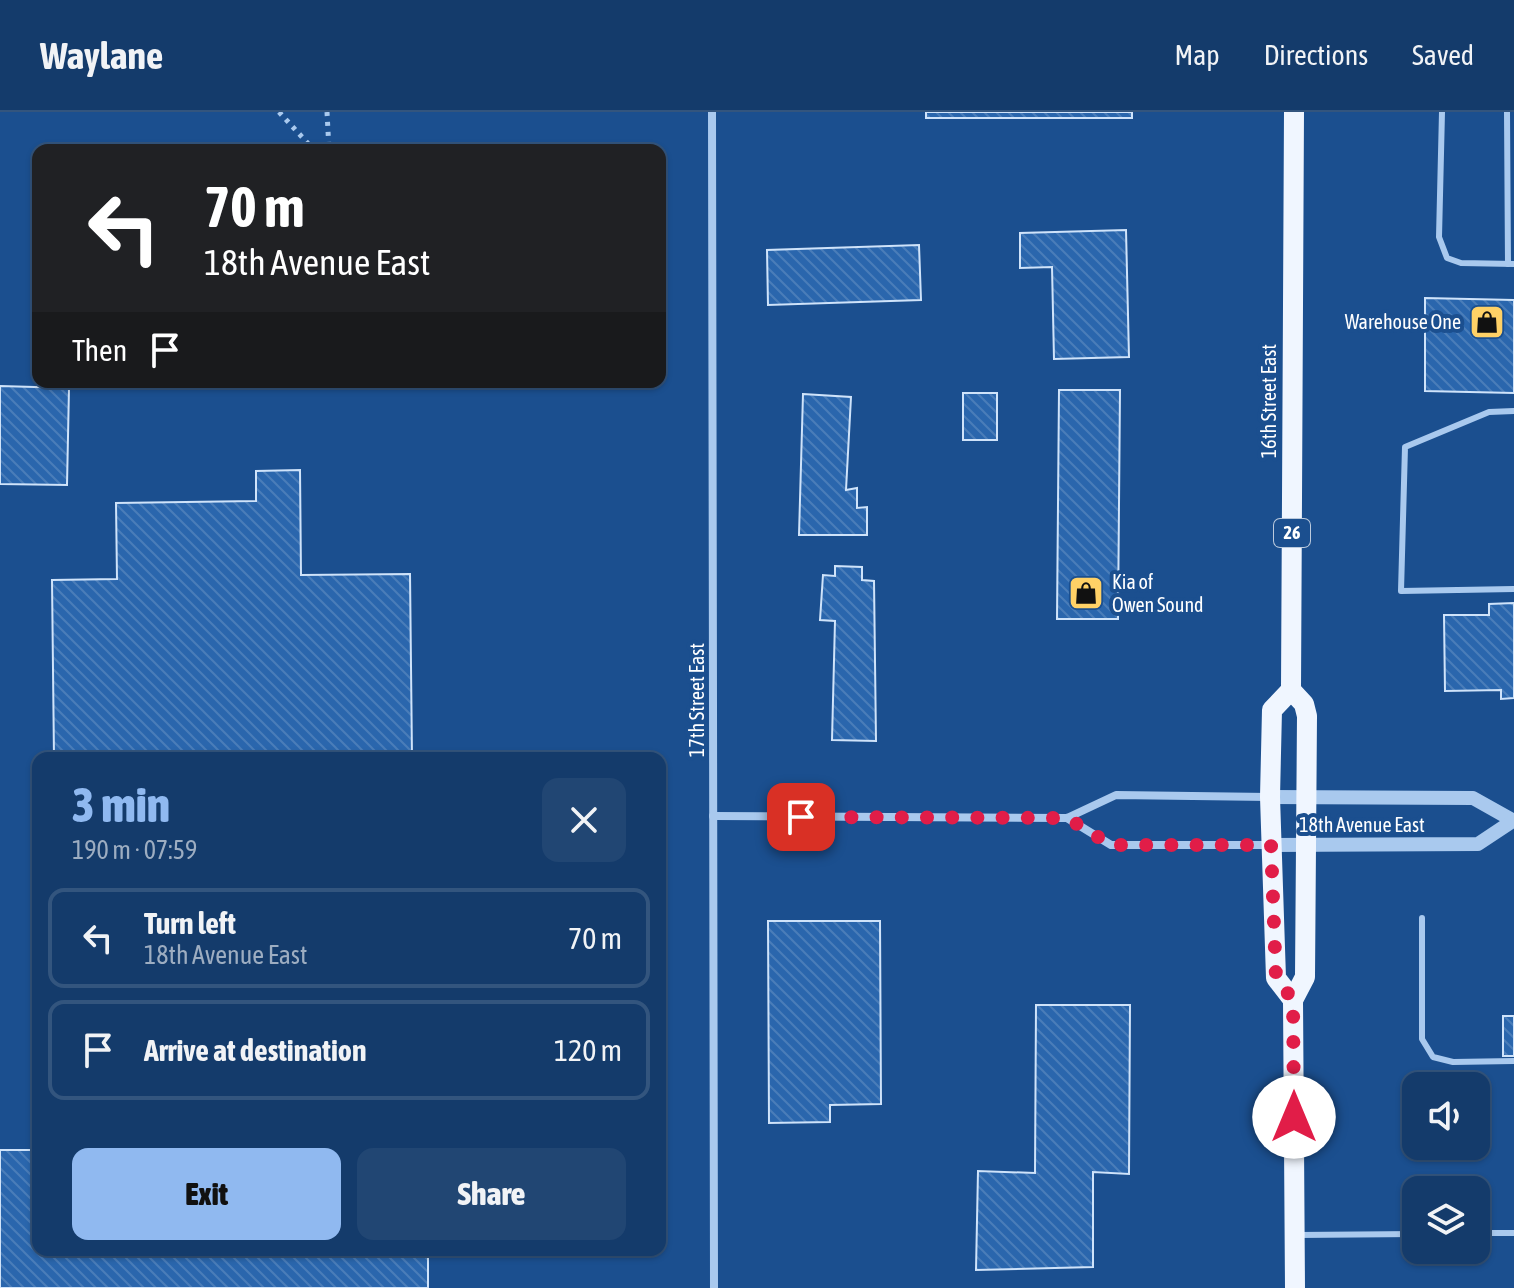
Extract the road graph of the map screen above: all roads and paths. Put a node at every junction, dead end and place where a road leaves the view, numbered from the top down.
1 (279, 112) edge
2 (327, 112) edge
3 (712, 112) edge
4 (1294, 112) edge
5 (1442, 112) edge
6 (1507, 112) edge
7 (308, 144) edge
8 (329, 144) edge
9 (1511, 264) edge
10 (343, 388) edge
11 (343, 392) dead end
12 (1514, 411) edge
13 (1514, 589) edge
14 (1291, 690) junction
15 (1270, 797) junction
16 (1308, 797) junction
17 (713, 816) junction
18 (1067, 818) junction
19 (1513, 820) edge
20 (1271, 845) junction
21 (1307, 847) junction
22 (1422, 918) dead end
23 (1293, 1000) junction
24 (1514, 1061) edge
25 (1490, 1233) edge
26 (1514, 1233) edge
27 (1402, 1234) edge
28 (1294, 1235) junction
29 (714, 1288) edge
30 (1295, 1288) edge

1 - 7 path
2 - 8 path
3 - 17 street, 17th Street East
4 - 14 main road, 16th Street East / 26
5 - 9 lane
6 - 9 lane
10 - 11 path
12 - 13 lane
14 - 15 main road, 16th Street East / 26
14 - 16 main road, 16th Street East / 26
15 - 16 street, 18th Avenue East
15 - 18 street, 18th Avenue East
15 - 20 main road, 16th Street East / 26
16 - 19 street, 18th Avenue East
16 - 21 main road, 16th Street East / 26
17 - 18 street, 18th Avenue East
17 - 29 street, 17th Street East
18 - 20 street, 18th Avenue East
19 - 21 street, 18th Avenue East
20 - 21 street, 18th Avenue East
20 - 23 main road, 16th Street East / 26
21 - 23 main road, 16th Street East / 26
22 - 24 lane
23 - 28 main road, 16th Street East / 26
25 - 26 lane
27 - 28 lane
28 - 30 main road, 16th Street East / 26

